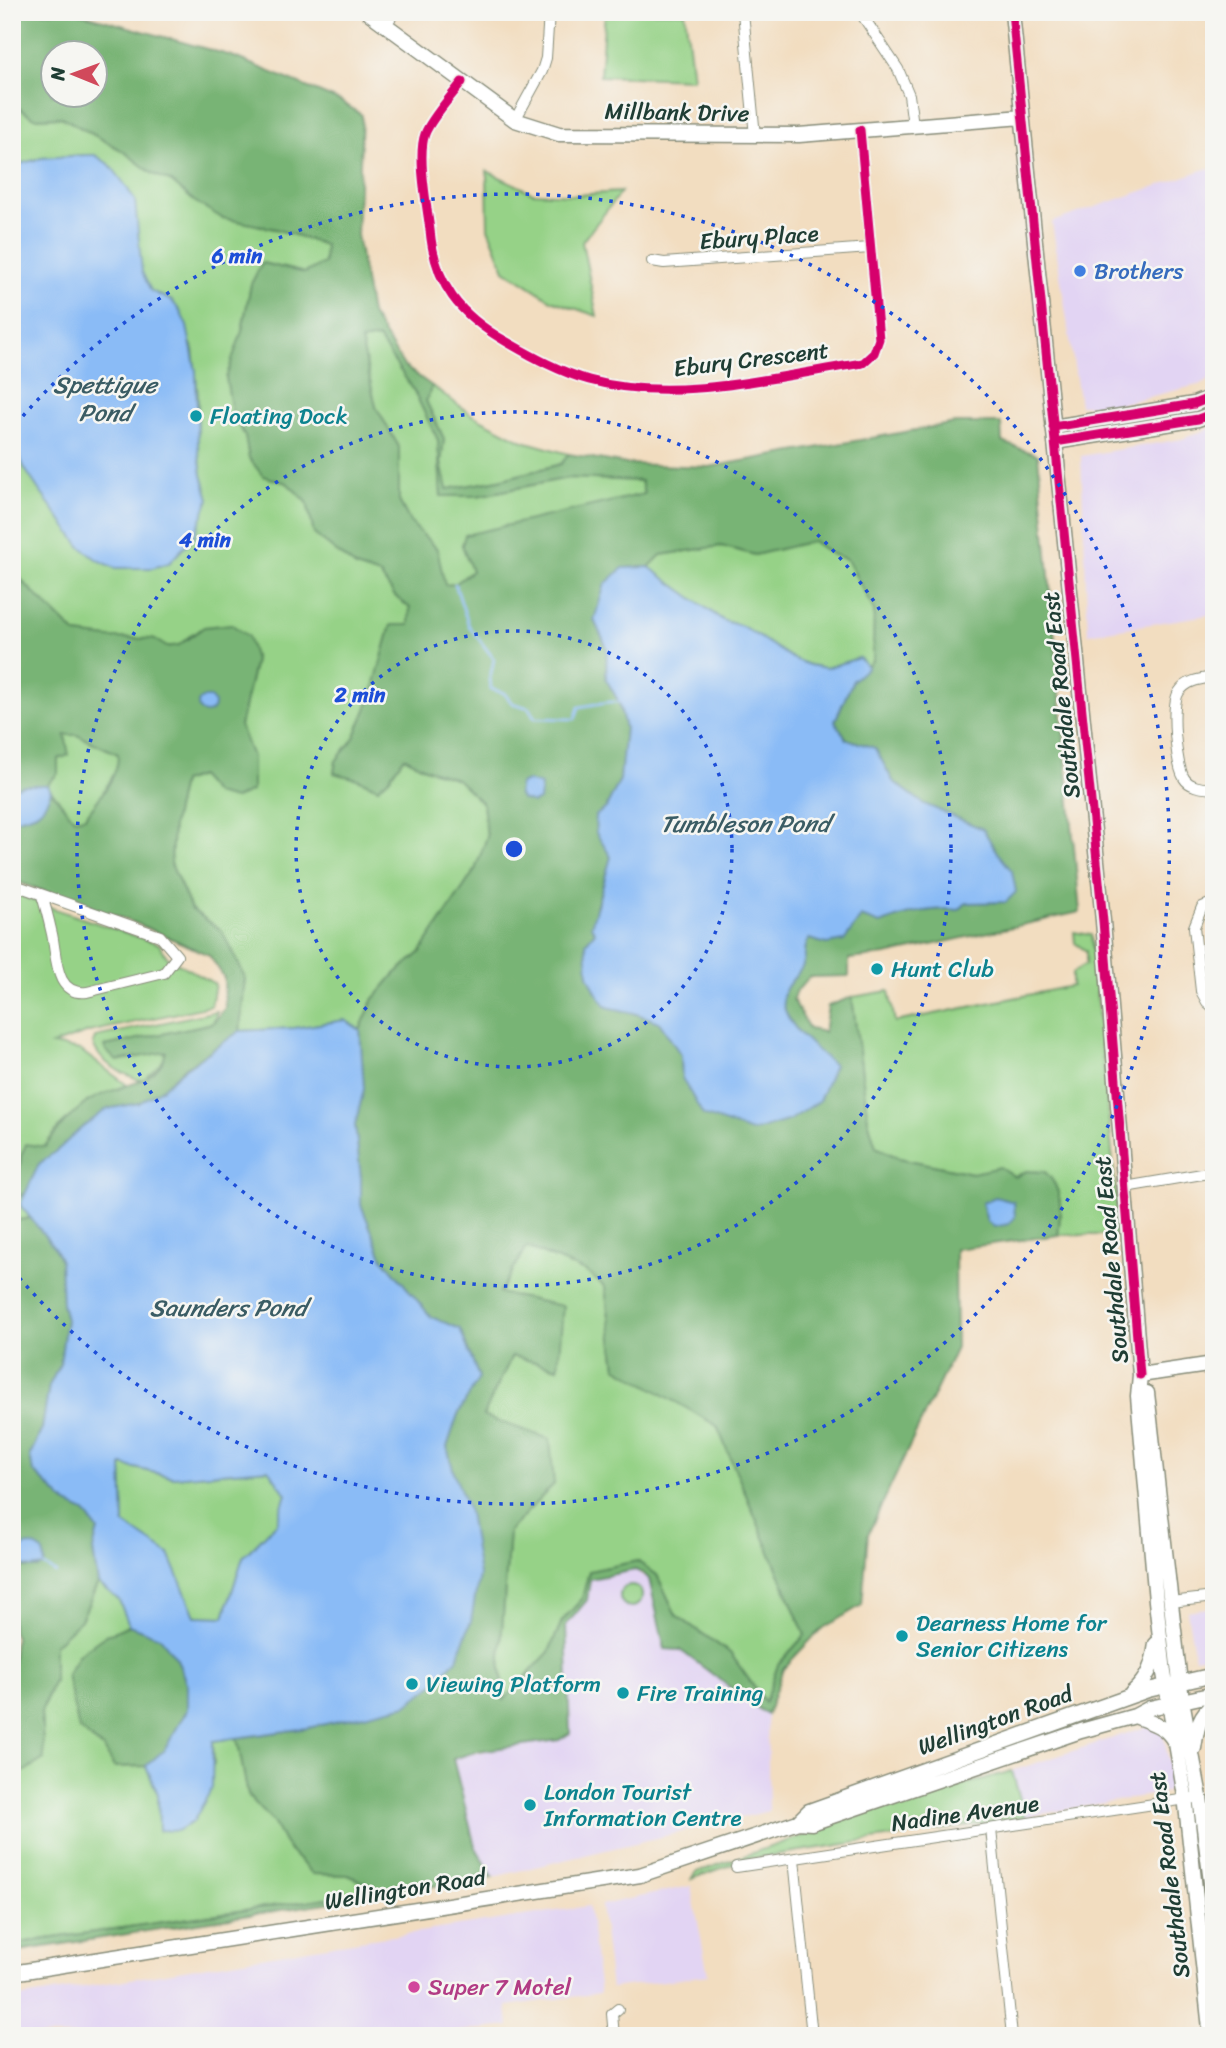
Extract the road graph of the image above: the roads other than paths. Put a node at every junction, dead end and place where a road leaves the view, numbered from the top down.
1 (368, 12) edge
2 (549, 12) edge
3 (743, 12) edge
4 (860, 12) edge
5 (1012, 12) edge
6 (390, 18) edge
7 (462, 82) junction
8 (1022, 117) junction
9 (515, 120) junction
10 (913, 125) junction
11 (860, 130) junction
12 (755, 136) junction
13 (870, 248) junction
14 (652, 261) dead end
15 (1214, 396) edge
16 (1214, 413) edge
17 (1054, 435) junction
18 (1214, 677) edge
19 (1214, 789) edge
20 (12, 884) edge
21 (42, 896) junction
22 (1214, 902) edge
23 (1214, 1008) edge
24 (1214, 1172) edge
25 (1125, 1187) junction
26 (1214, 1364) edge
27 (1140, 1375) junction
28 (1214, 1597) edge
29 (1171, 1602) junction
30 (1159, 1629) junction
31 (1214, 1675) edge
32 (1173, 1684) junction
33 (1214, 1694) edge
34 (1128, 1696) junction
35 (1175, 1701) junction
36 (1214, 1703) edge
37 (1135, 1716) junction
38 (1176, 1743) junction
39 (1193, 1760) junction
40 (1193, 1798) junction
41 (798, 1822) junction
42 (990, 1829) junction
43 (794, 1859) junction
44 (736, 1867) dead end
45 (1214, 1907) edge
46 (1198, 1912) junction
47 (12, 1973) edge
48 (618, 2009) dead end
49 (614, 2036) edge
50 (813, 2036) edge
51 (1012, 2036) edge
52 (1214, 2036) edge

1 - 6 main road, Millbank Drive
2 - 9 street
3 - 12 street
4 - 10 street
5 - 8 main road, Southdale Road East
6 - 7 main road, Millbank Drive
7 - 9 main road, Millbank Drive
7 - 13 street, Ebury Crescent
8 - 10 main road, Millbank Drive
8 - 17 main road, Southdale Road East
9 - 12 main road, Millbank Drive
10 - 11 main road, Millbank Drive
11 - 12 main road, Millbank Drive
11 - 13 street, Ebury Crescent
13 - 14 street, Ebury Place
15 - 17 main road
16 - 17 main road
17 - 25 main road, Southdale Road East
18 - 19 street
20 - 21 street
21 - 21 street
22 - 23 street
24 - 25 street
25 - 27 main road, Southdale Road East
26 - 27 main road
27 - 29 main road, Southdale Road East
27 - 30 main road, Southdale Road East
28 - 29 street
29 - 32 main road, Southdale Road East
30 - 32 main road, Southdale Road East
30 - 34 main road
31 - 32 main road, Wellington Road
32 - 34 main road, Wellington Road
32 - 35 main road, Southdale Road East
33 - 35 main road, Wellington Road
34 - 41 main road, Wellington Road
35 - 37 main road, Wellington Road
35 - 38 main road, Southdale Road East
35 - 39 main road, Southdale Road East
36 - 39 main road
37 - 38 main road
37 - 41 main road, Wellington Road
38 - 40 main road, Southdale Road East
39 - 40 main road, Southdale Road East
40 - 42 street, Nadine Avenue
40 - 45 main road, Southdale Road East
40 - 46 main road, Southdale Road East
41 - 47 main road, Wellington Road
42 - 43 street, Nadine Avenue
42 - 51 street
43 - 44 street, Nadine Avenue
43 - 50 street
45 - 46 main road
46 - 52 main road, Southdale Road East
48 - 49 street

